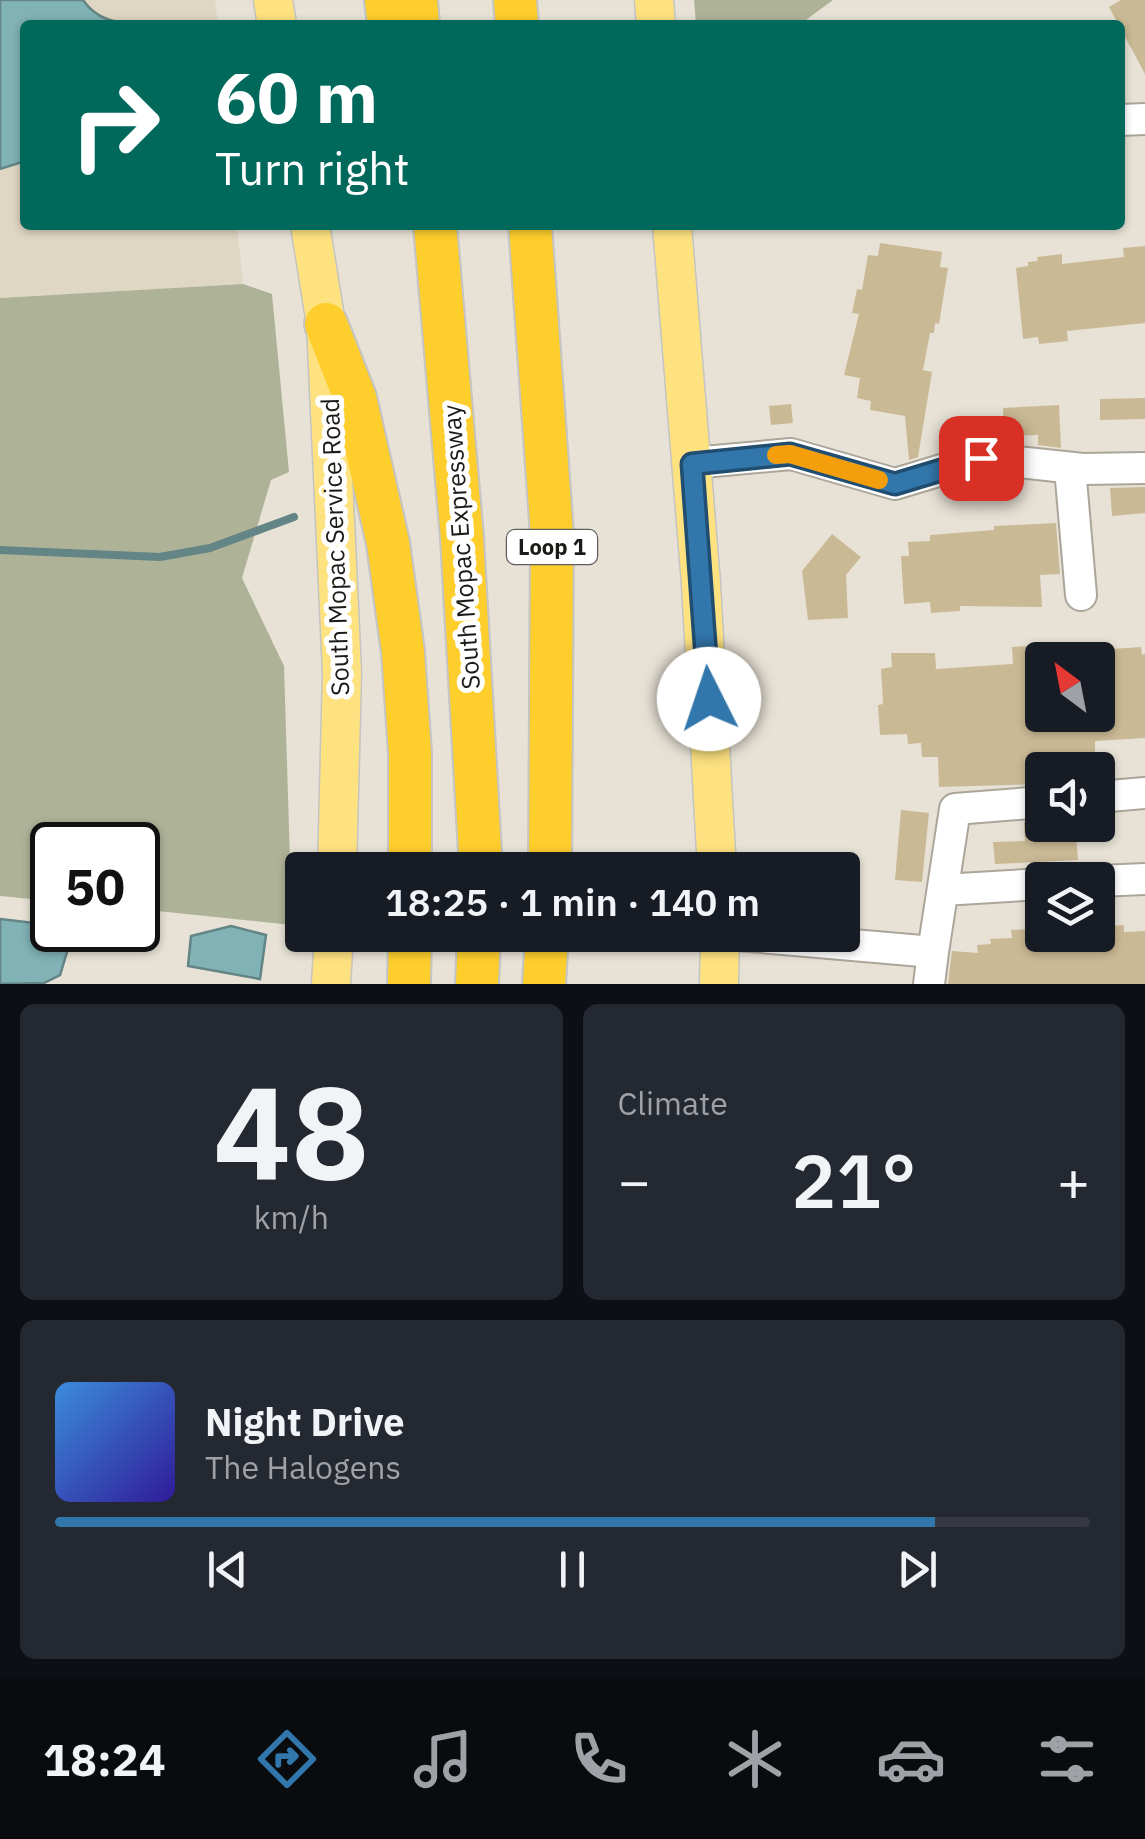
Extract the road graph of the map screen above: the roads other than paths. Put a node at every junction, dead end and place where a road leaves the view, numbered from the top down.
1 (311, 230) edge
2 (530, 230) edge
3 (672, 230) edge
4 (435, 233) edge
5 (326, 324) junction
6 (692, 464) junction
7 (1070, 468) junction
8 (1145, 468) edge
9 (1082, 596) dead end
10 (1145, 793) edge
11 (1115, 796) edge
12 (1025, 804) edge
13 (337, 852) edge
14 (410, 852) edge
15 (480, 852) edge
16 (550, 852) edge
17 (717, 852) edge
18 (1145, 879) edge
19 (1115, 880) edge
20 (1025, 885) edge
21 (942, 890) junction
22 (860, 946) edge
23 (333, 952) edge
24 (410, 952) edge
25 (478, 952) edge
26 (546, 952) edge
27 (719, 952) edge
28 (933, 952) junction
29 (331, 984) edge
30 (409, 984) edge
31 (477, 984) edge
32 (544, 984) edge
33 (718, 984) edge
34 (929, 984) edge

1 - 5 main road, South Mopac Service Road
2 - 16 highway, Loop 1
3 - 6 main road
4 - 15 highway, South Mopac Expressway
5 - 13 main road, South Mopac Service Road
5 - 14 highway
6 - 7 lane
6 - 17 main road
7 - 8 lane
7 - 9 lane
10 - 11 lane
12 - 21 lane
18 - 19 lane
20 - 21 lane
21 - 28 lane
22 - 28 lane
23 - 29 main road
24 - 30 highway
25 - 31 highway
26 - 32 highway
27 - 33 main road
28 - 34 lane

